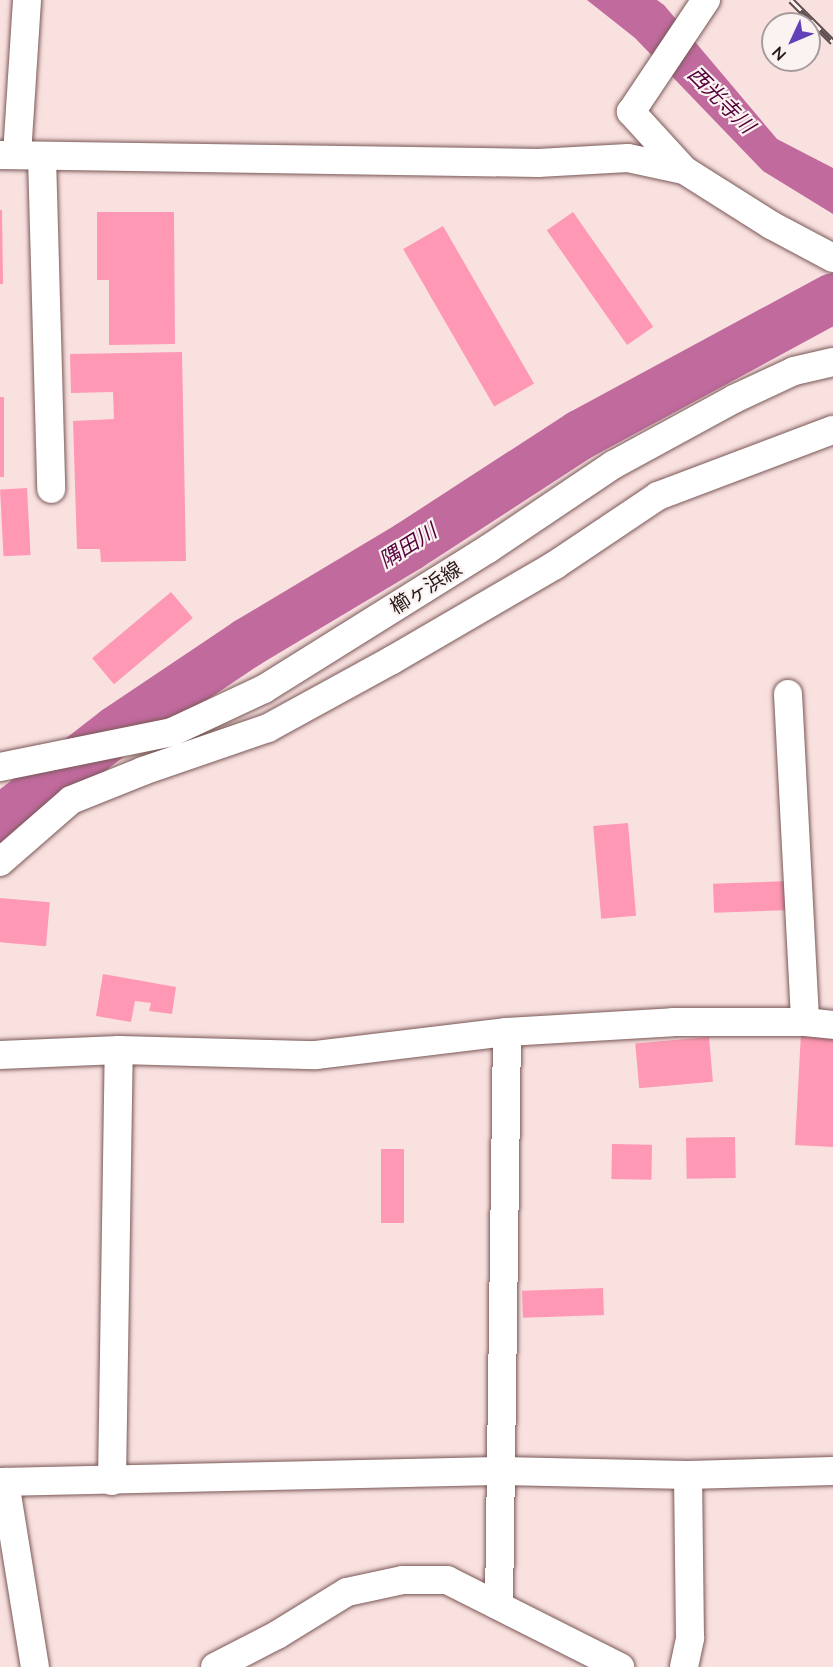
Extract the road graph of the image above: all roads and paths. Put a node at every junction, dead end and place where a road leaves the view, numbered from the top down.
1 (27, 0) edge
2 (706, 0) edge
3 (20, 156) edge
4 (684, 170) junction
5 (833, 258) edge
6 (833, 362) edge
7 (833, 430) edge
8 (51, 489) dead end
9 (788, 694) dead end
10 (0, 767) edge
11 (0, 862) edge
12 (805, 1022) junction
13 (833, 1025) edge
14 (507, 1032) junction
15 (119, 1050) junction
16 (0, 1055) edge
17 (501, 1471) junction
18 (833, 1471) edge
19 (688, 1475) junction
20 (112, 1480) junction
21 (2, 1482) edge
22 (499, 1605) junction
23 (35, 1667) edge
24 (215, 1667) edge
25 (620, 1667) edge
26 (684, 1667) edge

1 - 3 street
2 - 4 street
3 - 4 street
3 - 8 street
4 - 5 street
6 - 10 street, 櫛ヶ浜線
7 - 11 street
9 - 12 street
12 - 13 street
12 - 14 street
14 - 15 street
14 - 17 street
15 - 16 street
15 - 20 street
17 - 19 street
17 - 20 street
17 - 22 street
18 - 19 street
19 - 26 street
20 - 21 street
21 - 23 street
22 - 24 street
22 - 25 street

